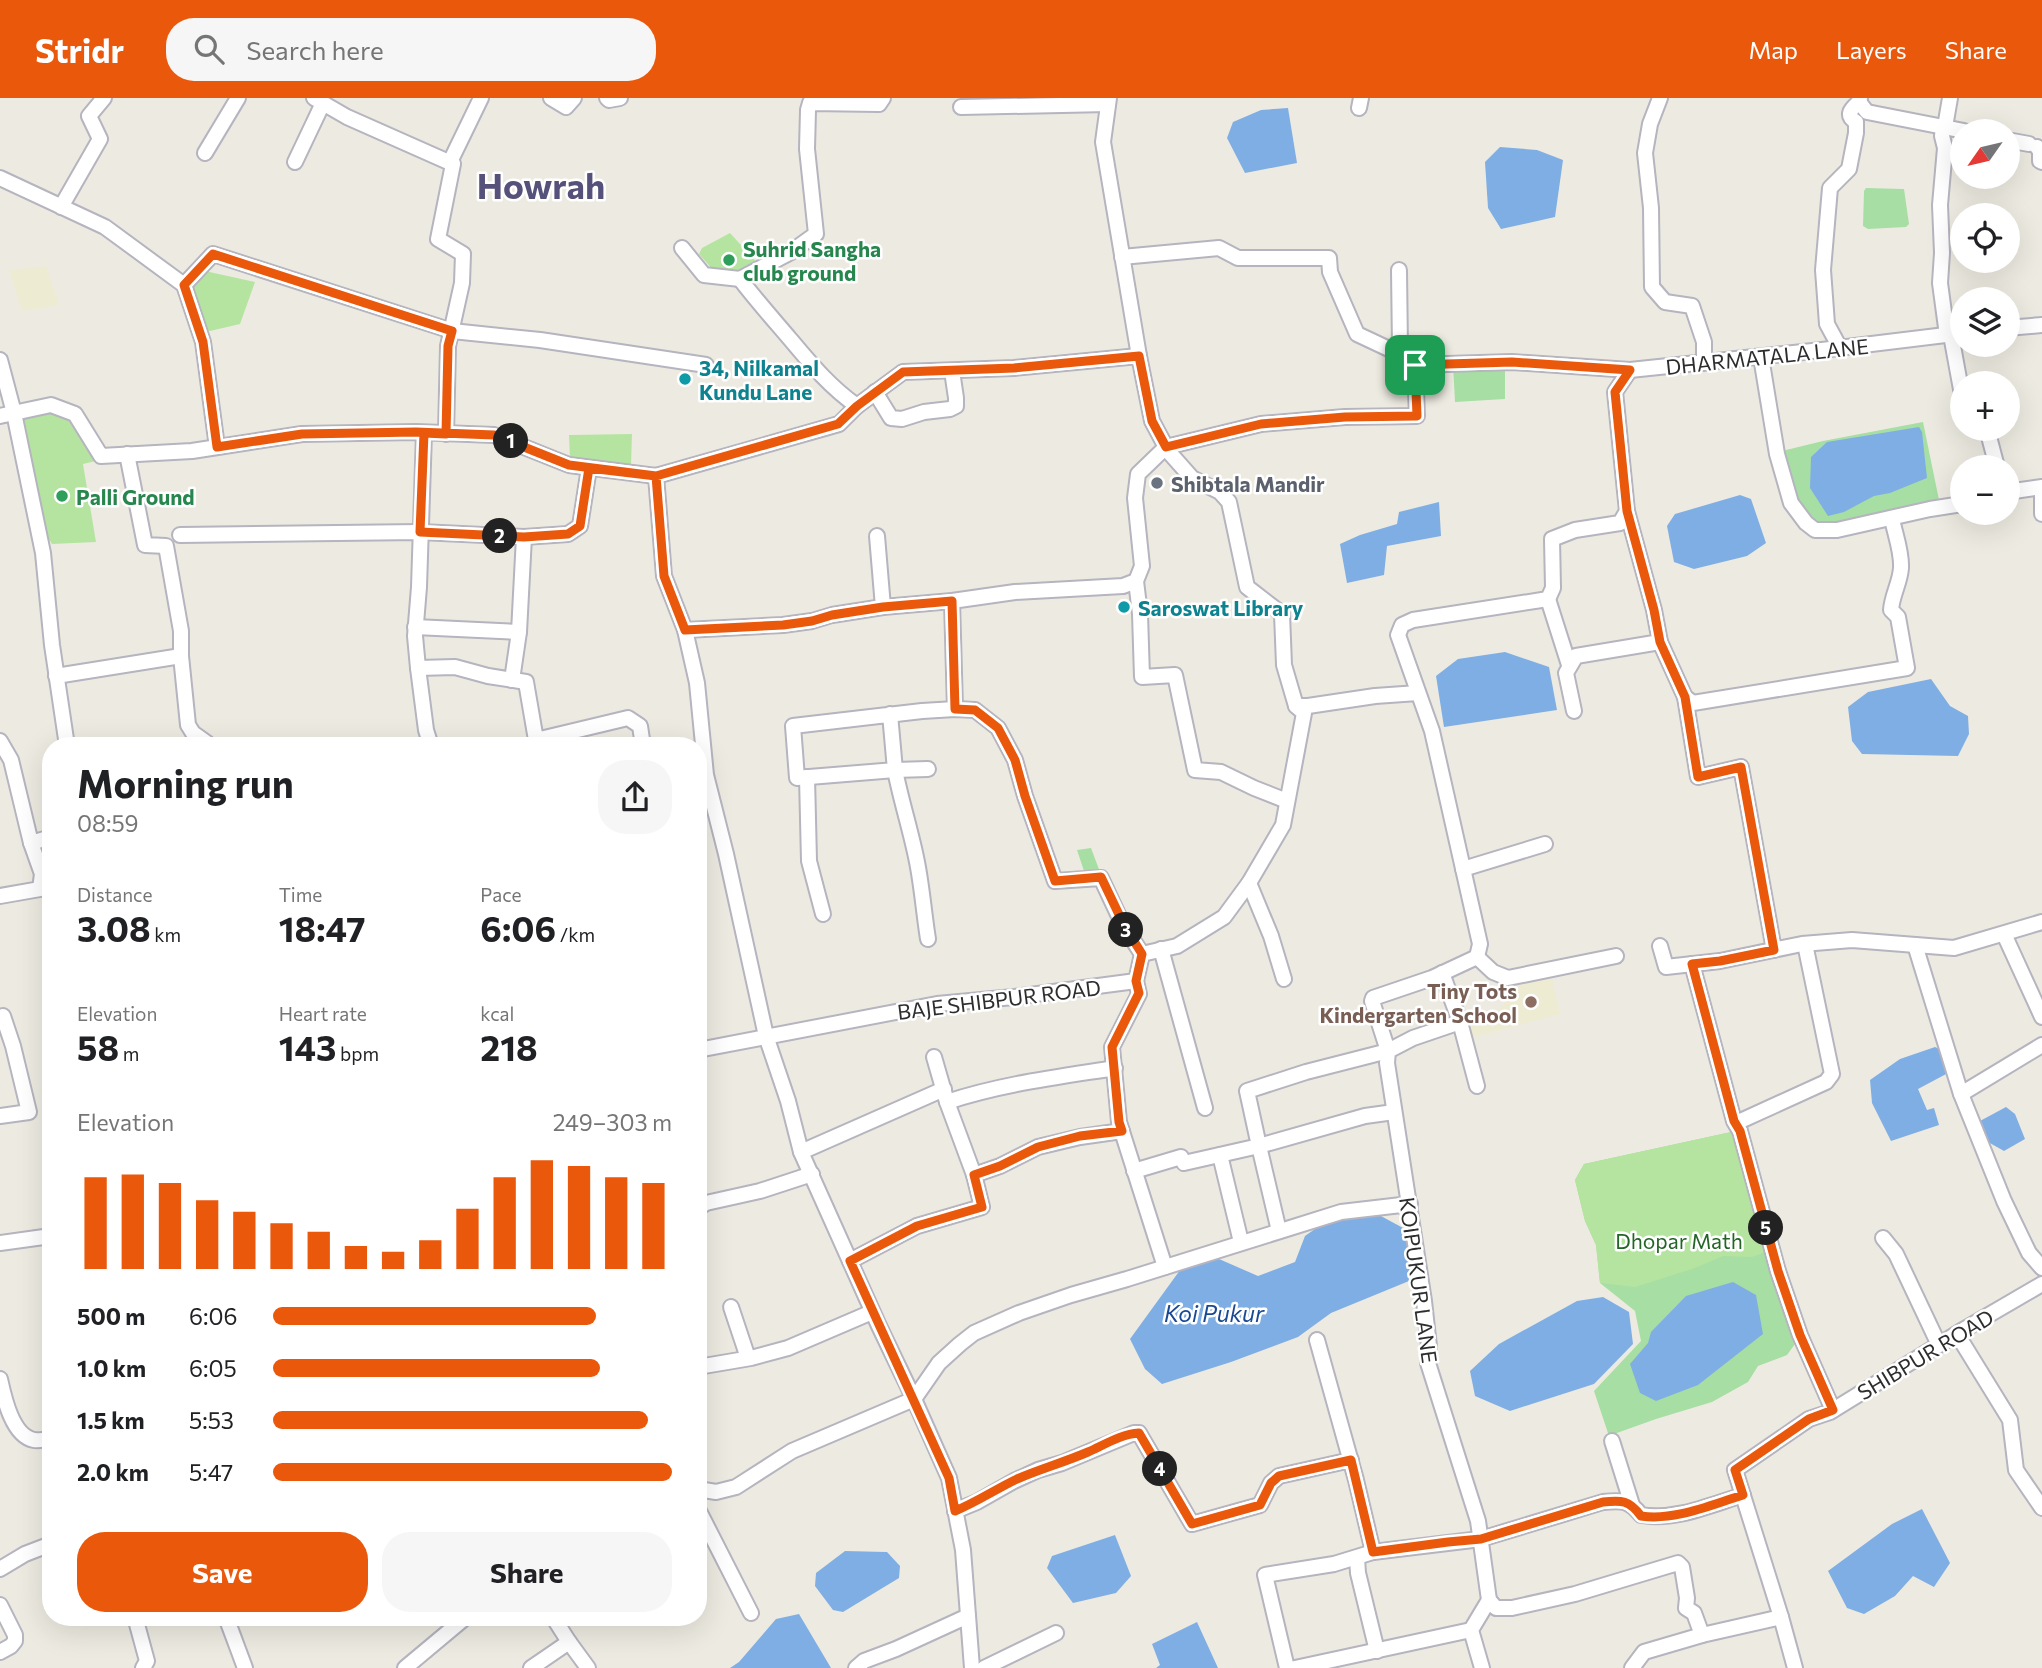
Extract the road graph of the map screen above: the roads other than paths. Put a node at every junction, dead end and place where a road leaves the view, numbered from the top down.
1 (104, 98) edge
2 (238, 98) edge
3 (481, 98) edge
4 (551, 98) edge
5 (574, 98) edge
6 (607, 98) edge
7 (620, 98) edge
8 (883, 98) edge
9 (1660, 98) edge
10 (1950, 98) edge
11 (1859, 100) edge
12 (319, 101) edge
13 (1109, 101) edge
14 (961, 107) dead end
15 (1944, 127) junction
16 (1950, 128) edge
17 (2020, 142) edge
18 (205, 153) dead end
19 (295, 162) dead end
20 (450, 162) junction
21 (2042, 162) edge
22 (0, 178) edge
23 (61, 207) junction
24 (682, 248) dead end
25 (1122, 257) junction
26 (1399, 270) dead end
27 (740, 279) junction
28 (184, 285) junction
29 (1950, 322) edge
30 (1827, 324) junction
31 (2042, 325) edge
32 (2020, 327) edge
33 (452, 331) junction
34 (1950, 334) edge
35 (1840, 348) junction
36 (1400, 349) junction
37 (1822, 351) junction
38 (1139, 356) junction
39 (1761, 357) junction
40 (0, 360) edge
41 (1704, 363) junction
42 (706, 365) dead end
43 (1415, 365) junction
44 (1630, 370) junction
45 (952, 371) junction
46 (875, 393) junction
47 (857, 406) junction
48 (7, 414) edge
49 (424, 433) junction
50 (446, 434) junction
51 (217, 447) junction
52 (1166, 447) junction
53 (127, 454) junction
54 (589, 468) junction
55 (656, 476) junction
56 (2042, 488) edge
57 (2020, 491) edge
58 (1950, 505) edge
59 (1627, 511) junction
60 (2042, 514) edge
61 (1892, 519) junction
62 (420, 532) junction
63 (180, 535) dead end
64 (877, 536) dead end
65 (524, 537) junction
66 (1136, 581) junction
67 (1548, 598) junction
68 (952, 601) junction
69 (883, 607) junction
70 (415, 626) junction
71 (685, 630) junction
72 (519, 632) junction
73 (1660, 642) junction
74 (181, 656) junction
75 (1569, 665) junction
76 (418, 668) junction
77 (56, 676) junction
78 (512, 680) junction
79 (1418, 693) junction
80 (1685, 697) junction
81 (1296, 706) junction
82 (955, 709) junction
83 (1574, 711) dead end
84 (890, 714) junction
85 (66, 737) edge
86 (199, 737) edge
87 (428, 737) edge
88 (535, 737) edge
89 (558, 737) edge
90 (642, 737) edge
91 (700, 737) edge
92 (0, 741) edge
93 (928, 769) dead end
94 (895, 770) junction
95 (807, 777) junction
96 (707, 791) edge
97 (1287, 801) junction
98 (42, 840) edge
99 (31, 843) junction
100 (1545, 844) dead end
101 (42, 865) edge
102 (1464, 869) junction
103 (1249, 883) junction
104 (42, 884) edge
105 (0, 896) edge
106 (823, 914) dead end
107 (2042, 922) edge
108 (2004, 934) junction
109 (928, 939) dead end
110 (1805, 944) junction
111 (1915, 945) junction
112 (1660, 946) dead end
113 (1161, 949) junction
114 (1774, 950) junction
115 (1142, 954) junction
116 (1616, 956) dead end
117 (1477, 957) junction
118 (1692, 964) junction
119 (1442, 973) junction
120 (1284, 979) dead end
121 (1136, 981) junction
122 (3, 1016) dead end
123 (2042, 1017) edge
124 (1460, 1022) junction
125 (766, 1036) junction
126 (2042, 1045) edge
127 (707, 1048) edge
128 (1388, 1051) junction
129 (934, 1058) dead end
130 (1115, 1068) junction
131 (1477, 1086) dead end
132 (1961, 1094) junction
133 (945, 1095) junction
134 (1205, 1108) dead end
135 (1394, 1112) junction
136 (0, 1116) edge
137 (1736, 1124) junction
138 (1122, 1131) junction
139 (1259, 1146) junction
140 (801, 1152) junction
141 (1220, 1155) junction
142 (1134, 1171) junction
143 (811, 1174) junction
144 (974, 1175) junction
145 (707, 1203) edge
146 (1410, 1204) junction
147 (1279, 1231) junction
148 (42, 1237) edge
149 (1883, 1238) dead end
150 (1241, 1242) junction
151 (0, 1243) edge
152 (850, 1261) junction
153 (1165, 1267) junction
154 (2042, 1268) edge
155 (2042, 1284) edge
156 (731, 1307) dead end
157 (872, 1312) junction
158 (1957, 1334) junction
159 (1318, 1340) dead end
160 (1939, 1345) junction
161 (748, 1358) junction
162 (707, 1365) edge
163 (0, 1379) edge
164 (914, 1399) junction
165 (1833, 1410) junction
166 (42, 1439) edge
167 (1612, 1441) dead end
168 (1351, 1460) junction
169 (707, 1490) edge
170 (1743, 1495) junction
171 (1632, 1504) junction
172 (2042, 1508) edge
173 (955, 1511) junction
174 (707, 1527) edge
175 (1481, 1539) junction
176 (42, 1547) edge
177 (1373, 1552) junction
178 (1357, 1558) junction
179 (0, 1569) edge
180 (1489, 1600) junction
181 (0, 1605) edge
182 (751, 1613) dead end
183 (968, 1616) junction
184 (1782, 1617) junction
185 (137, 1626) edge
186 (229, 1626) edge
187 (456, 1626) edge
188 (559, 1626) edge
189 (1471, 1630) junction
190 (1056, 1633) dead end
191 (1702, 1635) junction
192 (569, 1642) junction
193 (1377, 1651) junction
194 (0, 1652) edge
195 (143, 1668) edge
196 (245, 1668) edge
197 (405, 1668) edge
198 (531, 1668) edge
199 (588, 1668) edge
200 (856, 1668) edge
201 (972, 1668) edge
202 (984, 1668) edge
203 (1287, 1668) edge
204 (1295, 1668) edge
205 (1482, 1668) edge
206 (1632, 1668) edge
207 (1795, 1668) edge

1 - 23 street
2 - 18 street
3 - 20 street
4 - 5 street
6 - 7 street
8 - 27 street
9 - 41 street
10 - 15 street
11 - 15 street
11 - 30 street
12 - 19 street
12 - 20 street
13 - 14 street
13 - 25 street
15 - 16 street
15 - 29 street
17 - 21 street
20 - 33 street
22 - 23 street
23 - 28 street
24 - 27 street
25 - 36 street
25 - 38 street
26 - 36 street
27 - 47 street
28 - 33 street
28 - 51 street
30 - 35 street
30 - 37 street
31 - 32 street
33 - 42 street
33 - 50 street
34 - 35 street, DHARMATALA LANE
35 - 37 street, DHARMATALA LANE
36 - 43 street
37 - 39 street, DHARMATALA LANE
38 - 45 street
38 - 52 street
39 - 41 street, DHARMATALA LANE
39 - 61 street
40 - 48 street
41 - 44 street, DHARMATALA LANE
43 - 44 street, DHARMATALA LANE
43 - 52 street
44 - 59 street
45 - 46 street
45 - 46 street
46 - 47 street
47 - 55 street
48 - 53 street
48 - 77 street
49 - 50 street
49 - 51 street
49 - 62 street
50 - 54 street
51 - 53 street
52 - 66 street
52 - 81 street
53 - 74 street
54 - 55 street
54 - 65 street
55 - 71 street
56 - 57 street
56 - 60 street
58 - 61 street
59 - 67 street
59 - 73 street
61 - 80 street
62 - 63 street
62 - 65 street
62 - 70 street
64 - 69 street
65 - 72 street
66 - 68 street
66 - 97 street
67 - 75 street
67 - 79 street
68 - 69 street
68 - 82 street
69 - 71 street
70 - 72 street
70 - 76 street
71 - 91 street
72 - 78 street
73 - 75 street
73 - 80 street
74 - 77 street
74 - 86 street
75 - 83 street
76 - 78 street
76 - 87 street
77 - 85 street
78 - 88 street
79 - 81 street
79 - 102 street
80 - 114 street
81 - 97 street
82 - 84 street
82 - 115 street
84 - 94 street
84 - 95 street
89 - 90 street
92 - 99 street
93 - 94 street
94 - 95 street
94 - 109 street
95 - 106 street
96 - 125 street
97 - 103 street
98 - 99 street
99 - 101 street
100 - 102 street
102 - 117 street
103 - 113 street
103 - 120 street
104 - 105 street
107 - 108 street
108 - 111 street
108 - 123 street
110 - 111 street
110 - 114 street
110 - 137 street
111 - 132 street
112 - 118 street
113 - 115 street
113 - 134 street
114 - 118 street
115 - 121 street
116 - 117 street
117 - 119 street
118 - 137 street
119 - 124 street
119 - 128 street, KOIPUKUR LANE
121 - 125 street, BAJE SHIBPUR ROAD
121 - 130 street
122 - 136 street
124 - 128 street
124 - 131 street
125 - 127 street, BAJE SHIBPUR ROAD
125 - 140 street
126 - 132 street
128 - 135 street, KOIPUKUR LANE
128 - 139 street
129 - 133 street
130 - 133 street
130 - 138 street
132 - 154 street
133 - 140 street
133 - 144 street
135 - 139 street
135 - 146 street, KOIPUKUR LANE
137 - 165 street
138 - 142 street
138 - 144 street
139 - 141 street
139 - 147 street
140 - 143 street
141 - 142 street
141 - 150 street
142 - 153 street
143 - 145 street
143 - 152 street
144 - 152 street
146 - 147 street
146 - 175 street, KOIPUKUR LANE
147 - 150 street
148 - 151 street
149 - 160 street
150 - 153 street
152 - 157 street
153 - 164 street
155 - 158 street, SHIBPUR ROAD
156 - 161 street
157 - 161 street
157 - 164 street
158 - 160 street, SHIBPUR ROAD
158 - 172 street
159 - 168 street
160 - 165 street, SHIBPUR ROAD
161 - 162 street
163 - 166 street
164 - 169 street
164 - 173 street
165 - 170 street, SHIBPUR ROAD
167 - 171 street
168 - 173 street
168 - 177 street
170 - 171 street
170 - 184 street, SHIBPUR ROAD
171 - 175 street
173 - 183 street
174 - 182 street
175 - 177 street
175 - 180 street, KOIPUKUR LANE
176 - 179 street
177 - 178 street
178 - 193 street
178 - 203 street
180 - 189 street
180 - 191 street
181 - 194 street
183 - 200 street
183 - 201 street
184 - 191 street
184 - 207 street, SHIBPUR ROAD
185 - 195 street
186 - 196 street
187 - 197 street
188 - 192 street
189 - 193 street
189 - 205 street
190 - 202 street
191 - 206 street
192 - 198 street
192 - 199 street
193 - 204 street

